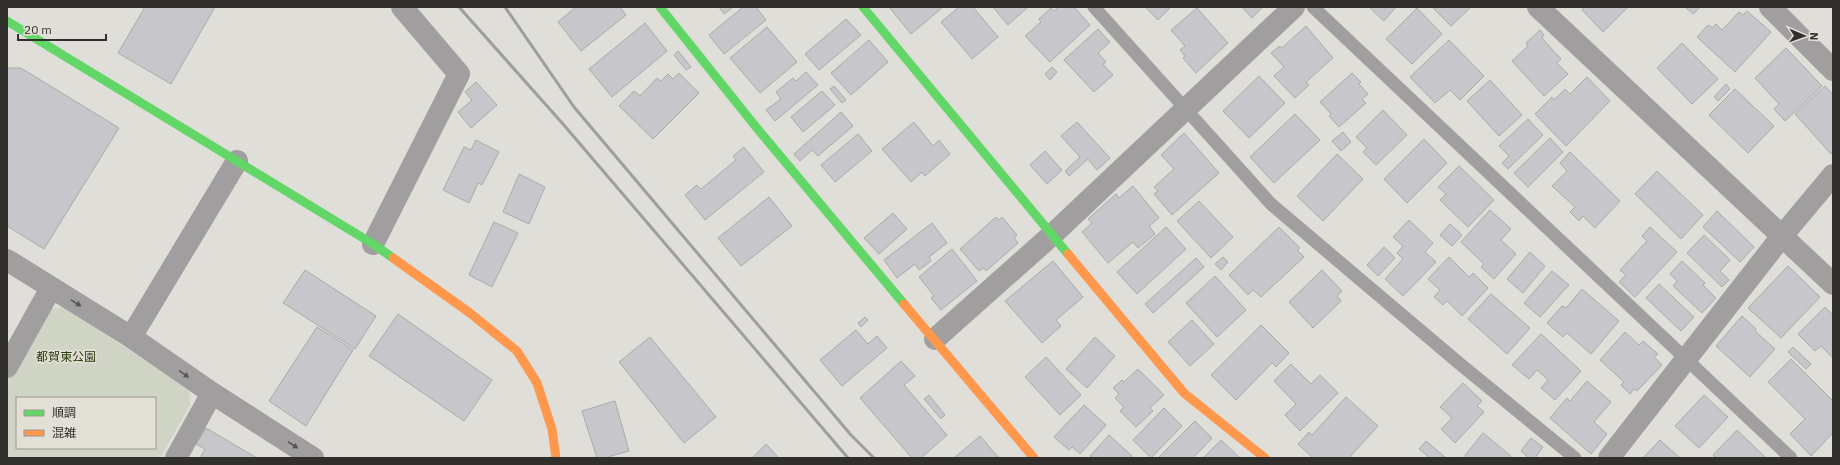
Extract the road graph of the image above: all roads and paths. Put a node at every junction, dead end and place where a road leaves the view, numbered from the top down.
1 (402, 7) edge
2 (660, 7) edge
3 (862, 7) edge
4 (1094, 7) edge
5 (1294, 7) edge
6 (1313, 7) edge
7 (1538, 7) edge
8 (1770, 7) edge
9 (7, 20) edge
10 (1833, 70) edge
11 (1186, 108) junction
12 (237, 161) junction
13 (1833, 175) edge
14 (1053, 234) junction
15 (1782, 236) junction
16 (373, 244) junction
17 (7, 260) edge
18 (1833, 284) edge
19 (51, 288) junction
20 (131, 337) junction
21 (935, 339) junction
22 (1686, 360) junction
23 (7, 366) edge
24 (212, 393) junction
25 (176, 458) edge
26 (313, 458) edge
27 (556, 458) edge
28 (1034, 458) edge
29 (1265, 458) edge
30 (1575, 458) edge
31 (1609, 458) edge
32 (1791, 458) edge

1 - 16 street
2 - 21 street
3 - 14 street
4 - 11 lane
5 - 11 street
6 - 22 lane
7 - 15 street
8 - 10 street
9 - 12 street
11 - 14 street
11 - 30 lane
12 - 16 street
12 - 20 street
13 - 15 street
14 - 21 street
14 - 29 street
15 - 18 street
15 - 22 street
16 - 27 street
17 - 19 street
19 -> 20 street
19 - 23 street
20 -> 24 street
21 - 28 street
22 - 31 street
22 - 32 lane
24 - 25 street
24 -> 26 street

